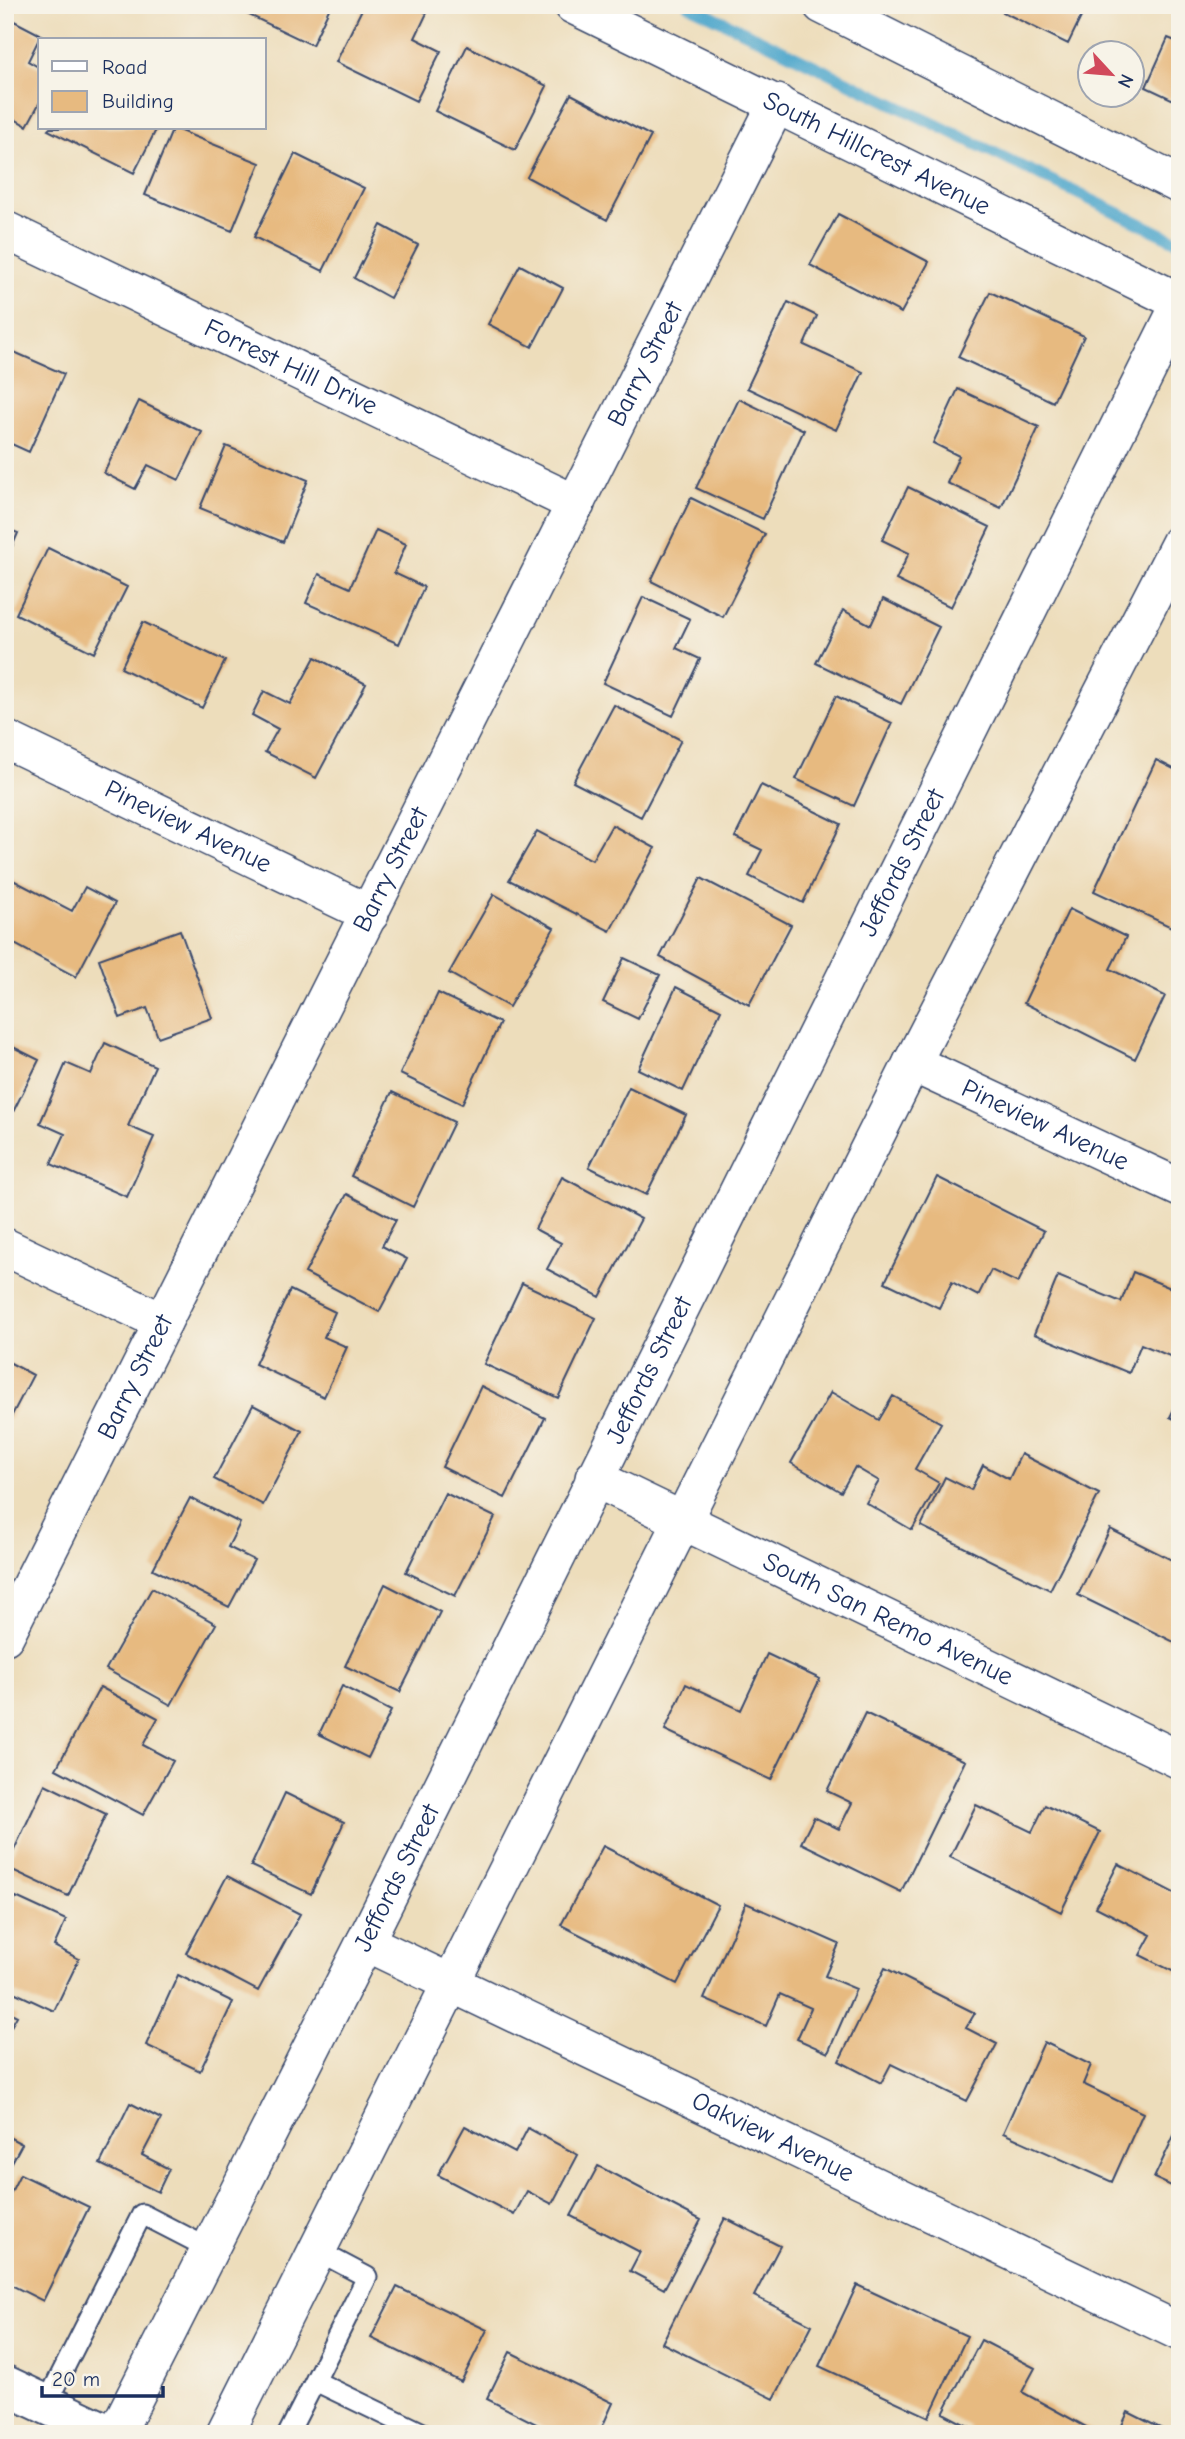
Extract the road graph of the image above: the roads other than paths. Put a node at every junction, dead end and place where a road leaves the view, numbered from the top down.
1 (573, 5) edge
2 (822, 5) edge
3 (860, 13) edge
4 (777, 103) junction
5 (1180, 185) edge
6 (5, 230) edge
7 (1180, 303) edge
8 (576, 504) junction
9 (1180, 543) edge
10 (5, 739) edge
11 (370, 915) junction
12 (912, 1063) junction
13 (1180, 1188) edge
14 (5, 1247) edge
15 (163, 1322) junction
16 (594, 1478) junction
17 (681, 1520) junction
18 (5, 1636) edge
19 (1180, 1760) edge
20 (365, 1942) junction
21 (450, 1982) junction
22 (210, 2249) junction
23 (316, 2250) junction
24 (1180, 2332) edge
25 (315, 2381) junction
26 (5, 2385) edge
27 (56, 2417) edge
28 (109, 2434) edge
29 (116, 2434) edge
30 (225, 2434) edge
31 (288, 2434) edge
32 (425, 2434) edge

1 - 4 street, South Hillcrest Avenue
2 - 3 street
3 - 5 street
4 - 7 street, South Hillcrest Avenue
4 - 8 street, Barry Street
6 - 8 street, Forrest Hill Drive
7 - 16 street, Jeffords Street
8 - 11 street, Barry Street
9 - 12 street
10 - 11 street, Pineview Avenue
11 - 15 street, Barry Street
12 - 13 street, Pineview Avenue
12 - 17 street
14 - 15 street
15 - 18 street, Barry Street
16 - 17 street, South San Remo Avenue
16 - 20 street, Jeffords Street
17 - 19 street, South San Remo Avenue
17 - 21 street
20 - 21 street, Oakview Avenue
20 - 22 street, Jeffords Street
21 - 23 street
21 - 24 street, Oakview Avenue
22 - 27 lane
22 - 29 street, Jeffords Street
23 - 25 lane
23 - 30 street
25 - 31 lane
25 - 32 lane
26 - 27 street
27 - 28 street

